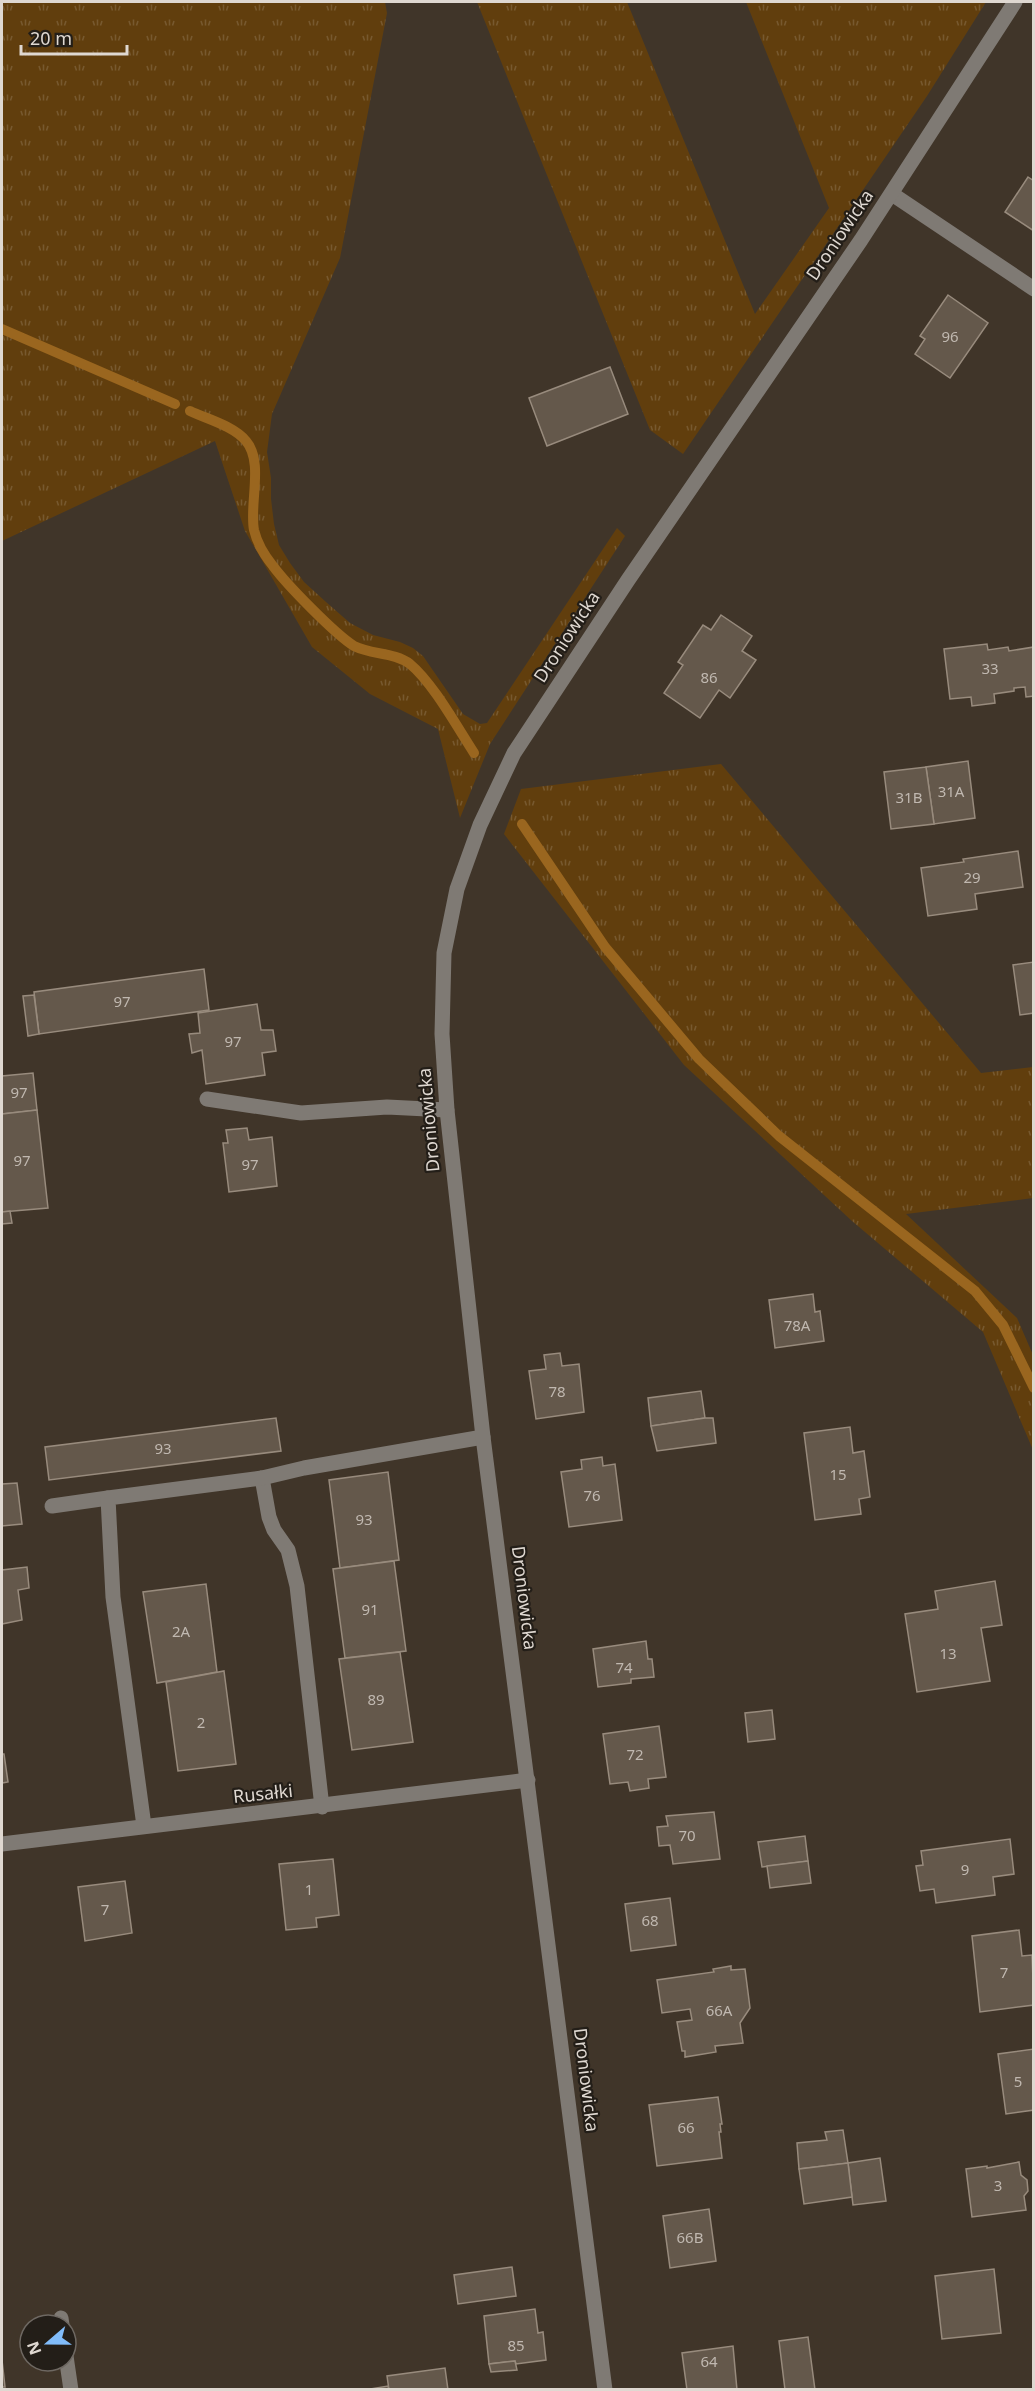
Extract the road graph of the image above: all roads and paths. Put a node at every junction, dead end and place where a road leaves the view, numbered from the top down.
1 (1015, 2) edge
2 (892, 194) junction
3 (1034, 289) edge
4 (207, 1100) dead end
5 (447, 1110) junction
6 (483, 1437) junction
7 (262, 1478) junction
8 (108, 1498) junction
9 (52, 1506) dead end
10 (528, 1780) junction
11 (321, 1807) junction
12 (144, 1826) junction
13 (2, 1844) edge
14 (68, 2373) edge
15 (70, 2390) edge
16 (605, 2390) edge

1 - 2 street, Droniowicka
2 - 3 street
2 - 5 street, Droniowicka
4 - 5 street
5 - 6 street, Droniowicka
6 - 7 street
6 - 10 street, Droniowicka
7 - 8 street
7 - 11 street
8 - 9 street
8 - 12 street
10 - 11 street, Rusałki
10 - 16 street, Droniowicka
11 - 12 street, Rusałki
12 - 13 street, Rusałki
14 - 15 street

